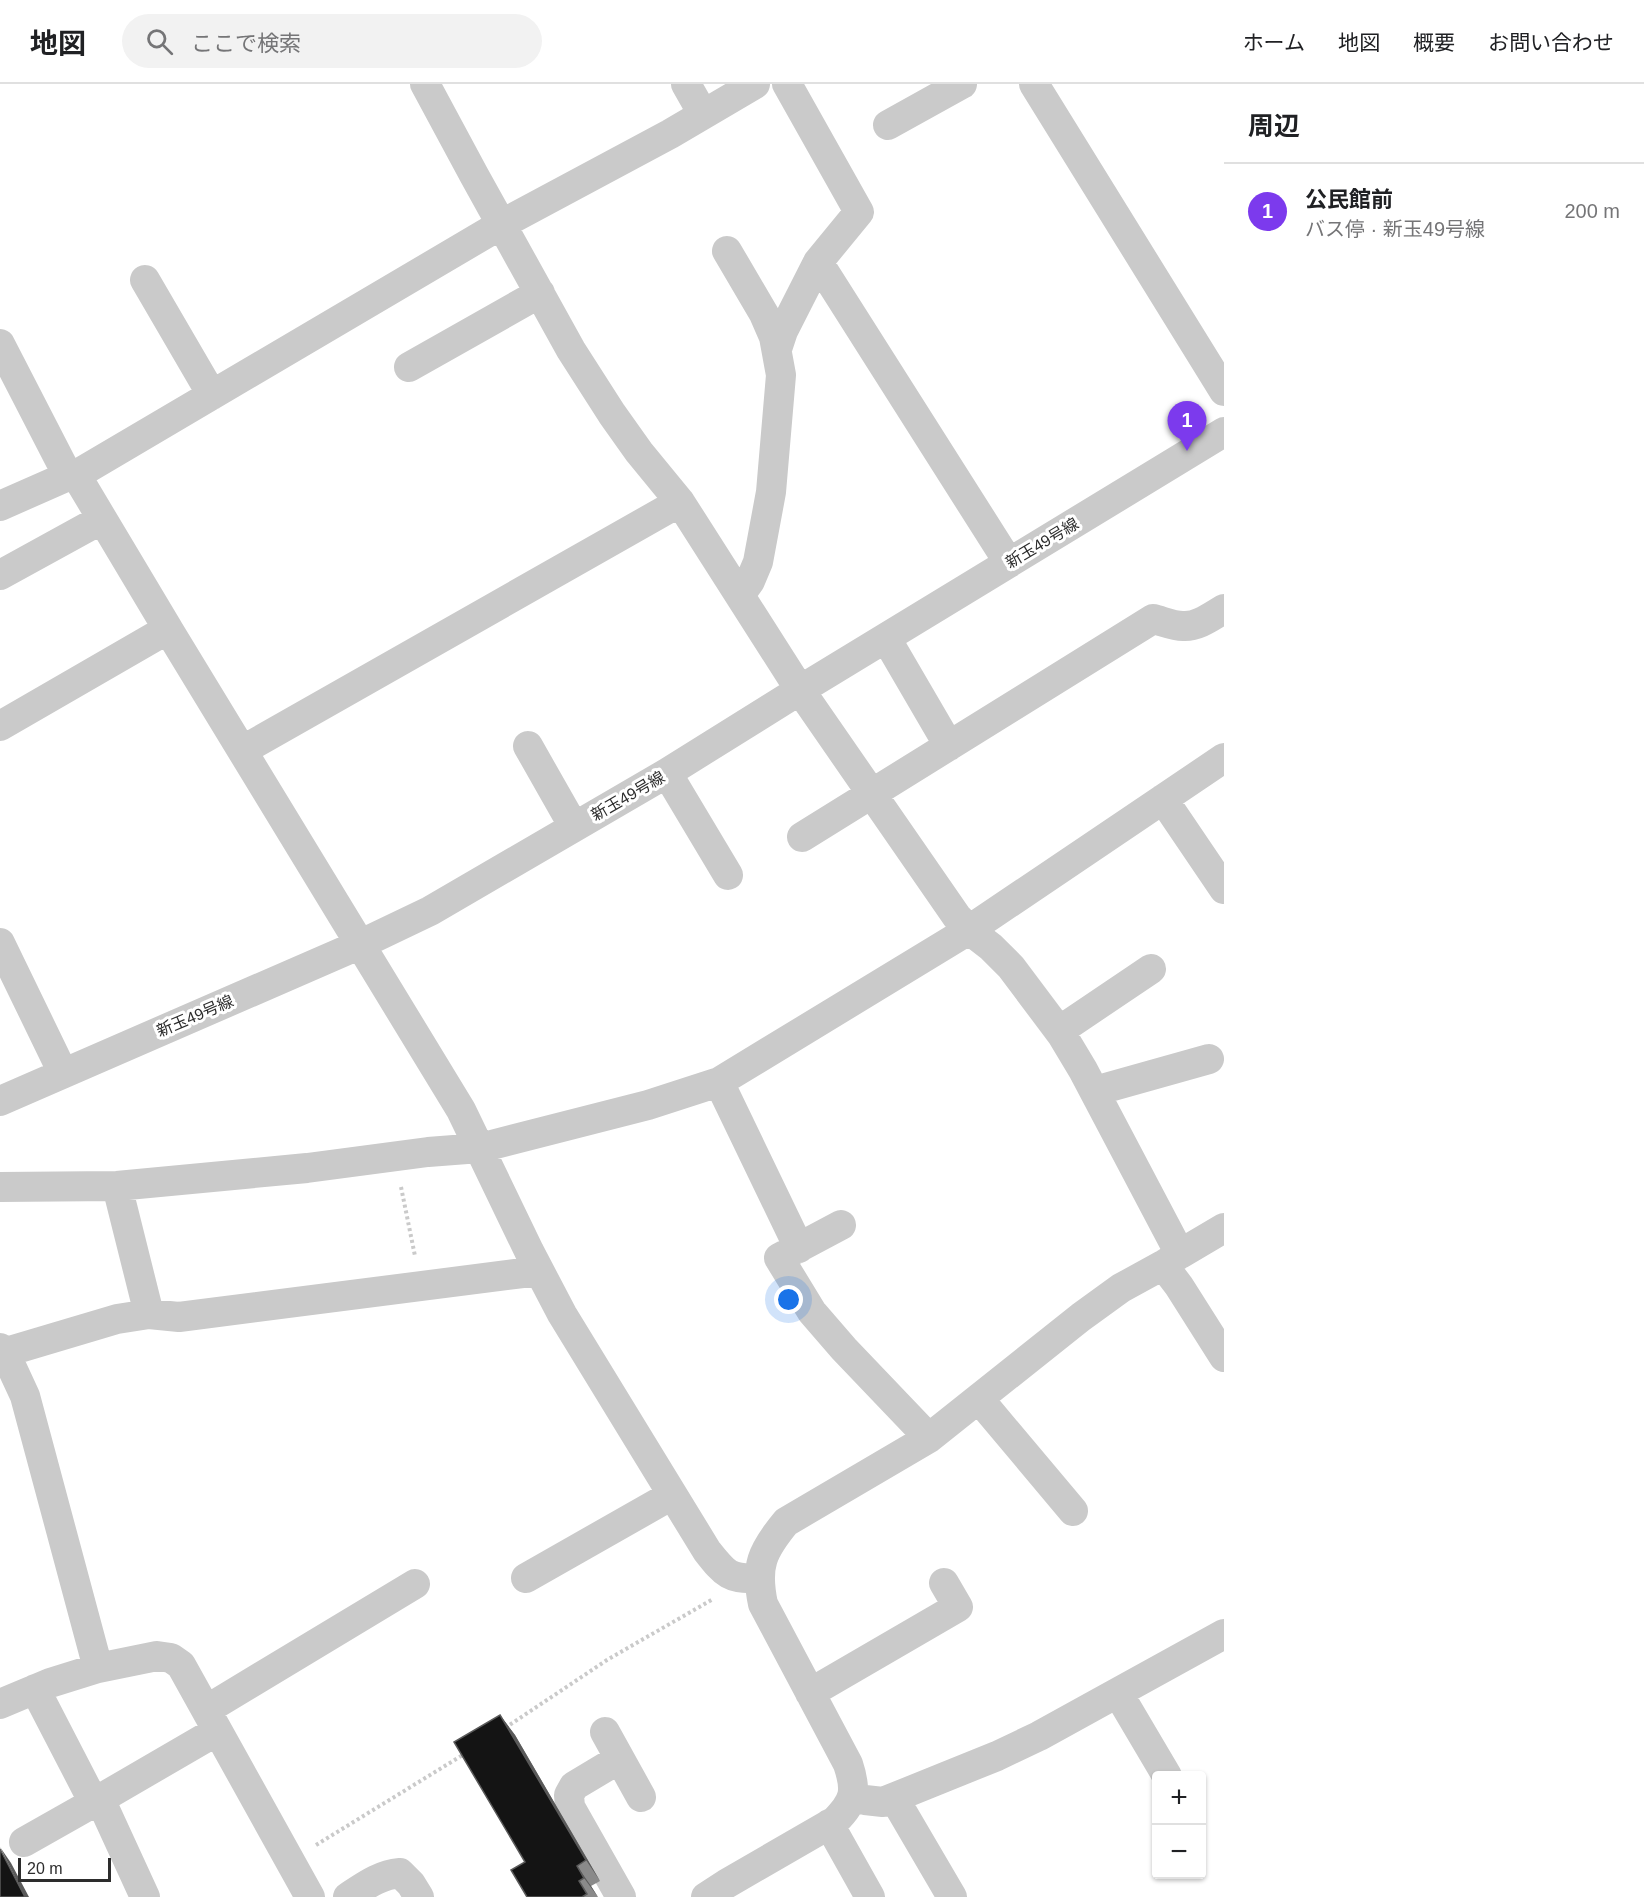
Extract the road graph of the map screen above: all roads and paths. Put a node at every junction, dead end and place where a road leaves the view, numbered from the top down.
1 (425, 84) edge
2 (686, 84) edge
3 (755, 84) edge
4 (788, 84) edge
5 (962, 84) edge
6 (1034, 84) edge
7 (703, 114) junction
8 (888, 125) dead end
9 (502, 224) junction
10 (727, 251) dead end
11 (819, 262) junction
12 (145, 280) dead end
13 (540, 293) junction
14 (0, 344) edge
15 (777, 349) junction
16 (409, 367) dead end
17 (1224, 391) edge
18 (212, 395) junction
19 (1224, 432) edge
20 (72, 476) junction
21 (680, 502) junction
22 (0, 506) edge
23 (102, 519) junction
24 (1009, 563) junction
25 (0, 574) edge
26 (740, 595) junction
27 (1224, 609) edge
28 (168, 629) junction
29 (886, 638) junction
30 (800, 690) junction
31 (0, 726) edge
32 (528, 746) dead end
33 (949, 746) junction
34 (243, 750) junction
35 (1224, 758) edge
36 (667, 773) junction
37 (872, 794) junction
38 (1163, 799) junction
39 (574, 827) junction
40 (802, 837) dead end
41 (728, 875) dead end
42 (1224, 889) edge
43 (969, 930) junction
44 (0, 943) edge
45 (362, 944) junction
46 (1151, 969) dead end
47 (1059, 1031) junction
48 (1209, 1059) dead end
49 (63, 1073) junction
50 (719, 1082) junction
51 (1095, 1091) junction
52 (0, 1101) edge
53 (480, 1148) junction
54 (395, 1156) junction
55 (117, 1186) junction
56 (0, 1187) edge
57 (841, 1225) dead end
58 (1224, 1228) edge
59 (798, 1248) junction
60 (1172, 1259) junction
61 (539, 1270) junction
62 (422, 1286) junction
63 (149, 1314) junction
64 (2, 1350) edge
65 (1224, 1357) edge
66 (979, 1398) junction
67 (929, 1438) junction
68 (672, 1495) junction
69 (1073, 1511) dead end
70 (526, 1578) dead end
71 (746, 1578) junction
72 (944, 1582) dead end
73 (415, 1584) dead end
74 (1224, 1634) edge
75 (98, 1668) junction
76 (35, 1689) junction
77 (810, 1693) junction
78 (1118, 1693) junction
79 (0, 1704) edge
80 (211, 1720) junction
81 (499, 1732) edge
82 (604, 1732) dead end
83 (469, 1751) edge
84 (619, 1758) junction
85 (1164, 1771) edge
86 (641, 1797) dead end
87 (853, 1797) junction
88 (894, 1798) junction
89 (96, 1801) junction
90 (829, 1824) junction
91 (24, 1842) dead end
92 (290, 1861) junction
93 (145, 1897) edge
94 (310, 1897) edge
95 (348, 1897) edge
96 (419, 1897) edge
97 (621, 1897) edge
98 (706, 1897) edge
99 (870, 1897) edge
100 (952, 1897) edge

1 - 9 street
2 - 7 street
3 - 7 street
4 - 11 street
5 - 8 street
6 - 17 street
7 - 9 street
9 - 13 street
9 - 18 street
10 - 15 street
11 - 15 street
11 - 24 street
12 - 18 street
13 - 16 street
13 - 21 street
14 - 20 street
15 - 26 street
18 - 20 street
19 - 24 street, 新玉49号線
20 - 22 street
20 - 23 street
21 - 26 street
21 - 34 street
23 - 25 street
23 - 28 street
24 - 29 street, 新玉49号線
26 - 30 street
27 - 33 street
28 - 31 street
28 - 34 street
29 - 30 street, 新玉49号線
29 - 33 street
30 - 36 street, 新玉49号線
30 - 37 street
32 - 39 street
33 - 37 street
34 - 45 street
35 - 38 street
36 - 39 street, 新玉49号線
36 - 41 street
37 - 40 street
37 - 43 street
38 - 42 street
38 - 43 street
39 - 45 street, 新玉49号線
43 - 47 street
43 - 50 street
44 - 49 street
45 - 49 street, 新玉49号線
45 - 53 street
46 - 47 street
47 - 51 street
48 - 51 street
49 - 52 street, 新玉49号線
50 - 53 street
50 - 59 street
51 - 60 street
53 - 54 street
53 - 61 street
54 - 55 street
54 - 62 path
55 - 56 street
55 - 63 street
57 - 59 street
58 - 60 street
59 - 67 street
60 - 65 street
60 - 66 street
61 - 62 street
61 - 68 street
62 - 63 street
63 - 64 street
64 - 75 street
66 - 67 street
66 - 69 street
67 - 71 street
68 - 70 street
68 - 71 street
71 - 77 street
71 - 81 path
72 - 77 street
73 - 80 street
74 - 78 street
75 - 76 street
75 - 80 street
76 - 79 street
76 - 89 street
77 - 87 street
78 - 85 street
78 - 88 street
80 - 89 street
80 - 92 street
82 - 84 street
83 - 92 path
84 - 86 street
84 - 97 street
87 - 88 street
87 - 90 street
88 - 100 street
89 - 91 street
89 - 93 street
90 - 98 street
90 - 99 street
92 - 94 street
95 - 96 street

